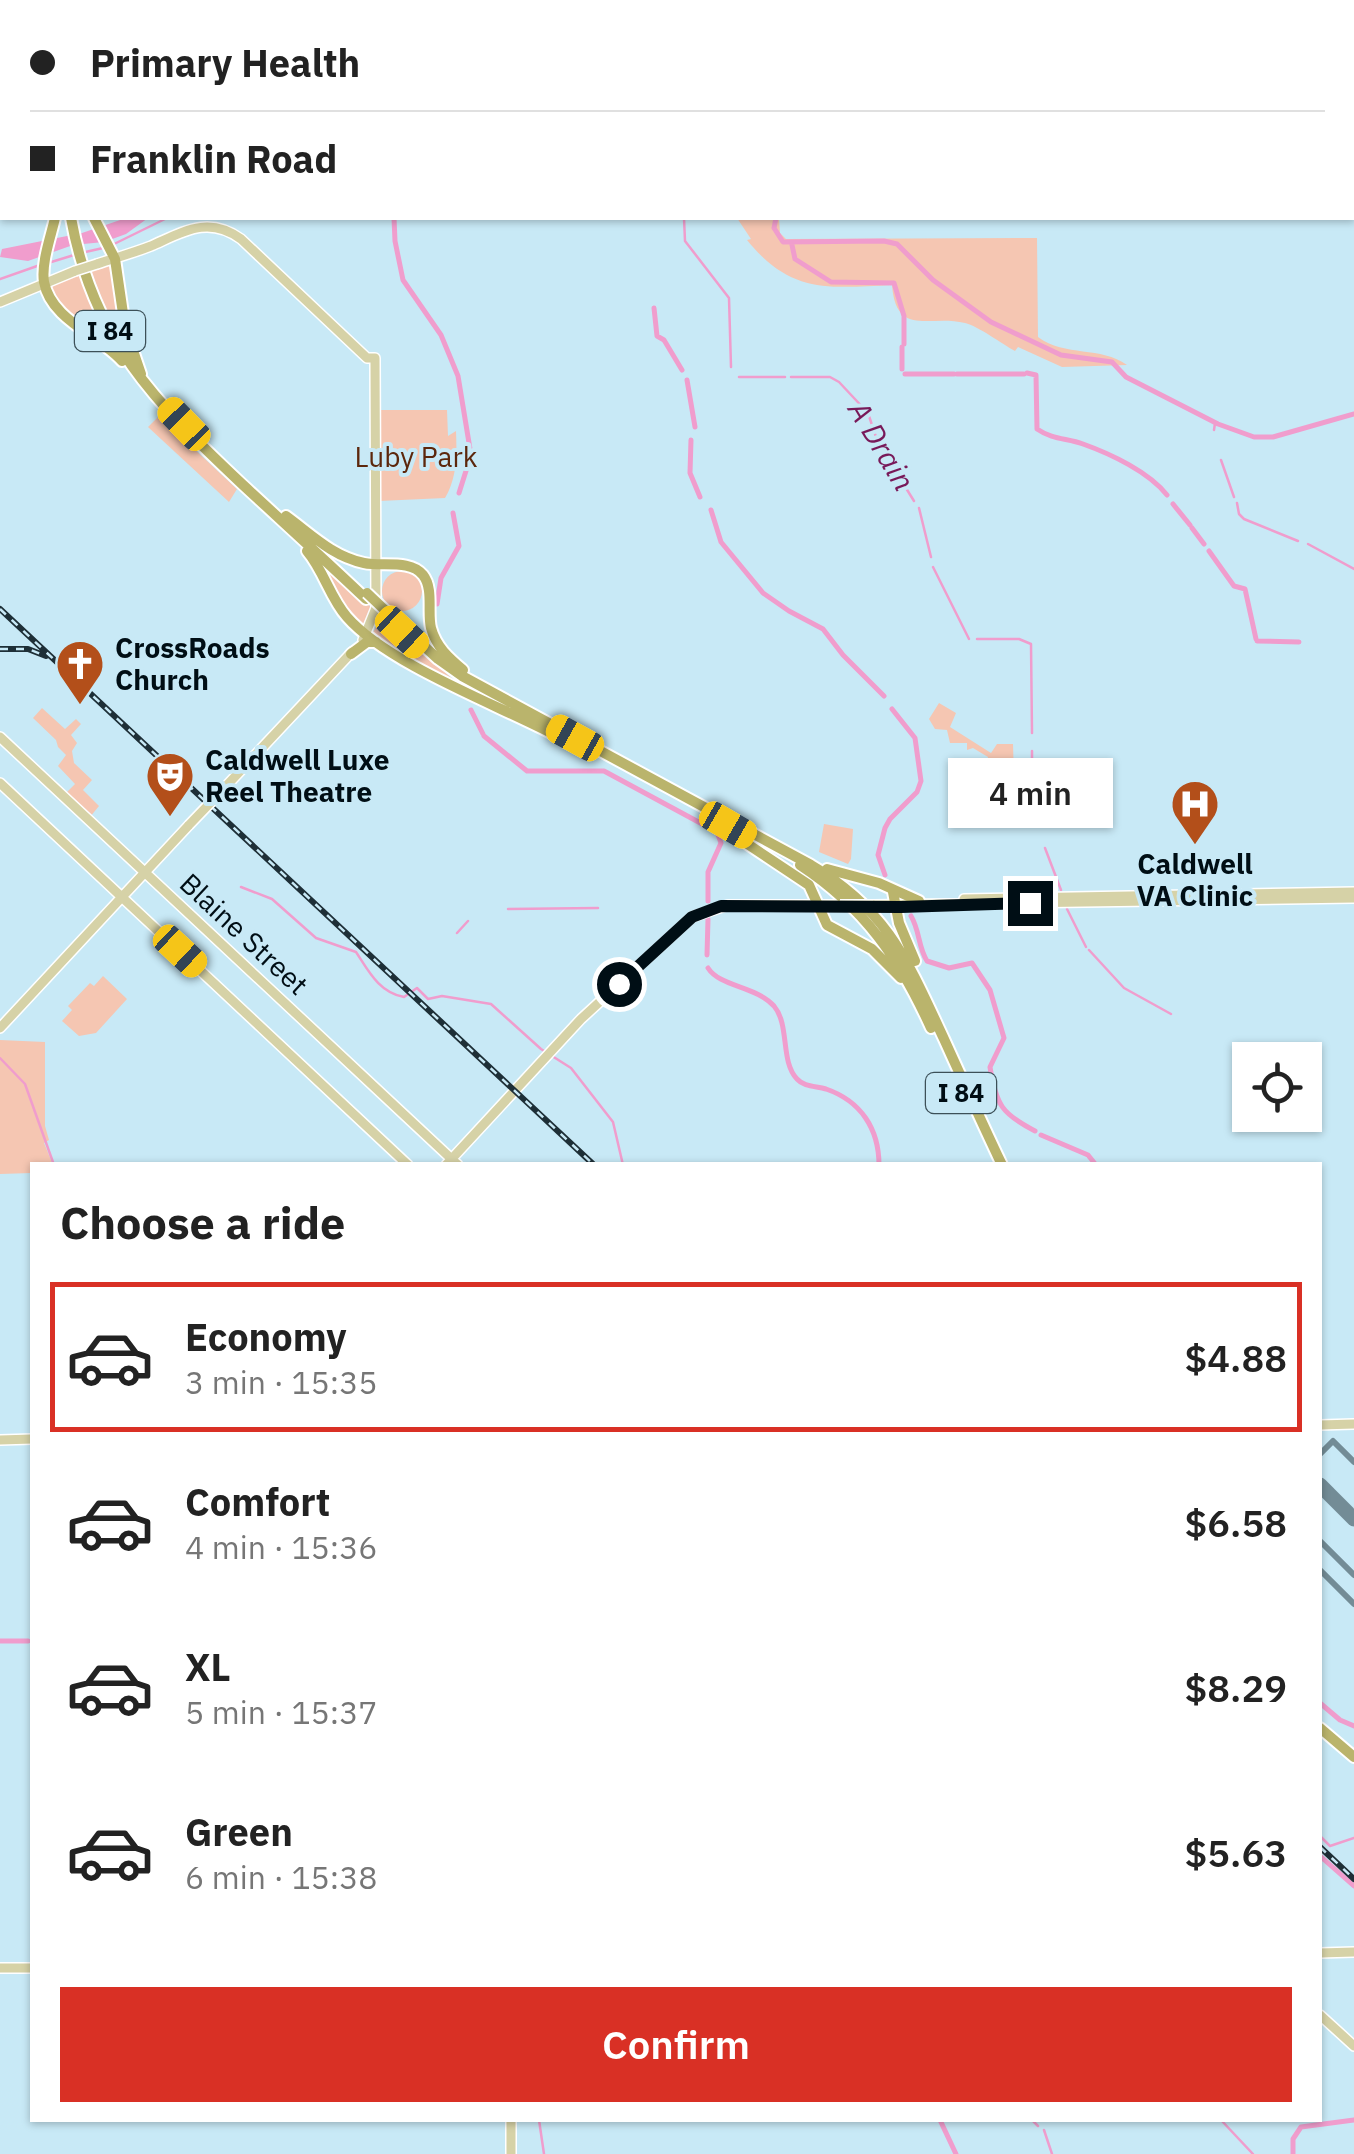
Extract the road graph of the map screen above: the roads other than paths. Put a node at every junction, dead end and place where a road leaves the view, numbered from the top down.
1 (73, 220) edge
2 (95, 220) edge
3 (54, 223) edge
4 (113, 255) junction
5 (82, 256) junction
6 (45, 276) junction
7 (0, 300) edge
8 (142, 374) junction
9 (154, 398) junction
10 (275, 512) junction
11 (376, 565) junction
12 (367, 596) junction
13 (387, 615) junction
14 (366, 634) junction
15 (380, 644) junction
16 (350, 654) junction
17 (518, 706) junction
18 (0, 736) edge
19 (601, 757) junction
20 (0, 782) edge
21 (716, 818) junction
22 (763, 839) junction
23 (145, 873) junction
24 (800, 880) junction
25 (891, 890) junction
26 (1150, 894) junction
27 (1354, 895) edge
28 (122, 897) junction
29 (992, 897) junction
30 (1038, 900) junction
31 (1108, 902) junction
32 (918, 904) junction
33 (803, 905) junction
34 (897, 905) junction
35 (960, 905) junction
36 (816, 906) junction
37 (901, 929) junction
38 (931, 1020) junction
39 (0, 1028) edge
40 (405, 1162) edge
41 (449, 1162) edge
42 (997, 1162) edge
43 (1354, 1424) edge
44 (1322, 1425) edge
45 (30, 1439) edge
46 (0, 1440) edge
47 (1322, 1730) edge
48 (1322, 1739) edge
49 (1354, 1757) edge
50 (1354, 1765) edge
51 (1354, 1952) edge
52 (1322, 1953) edge
53 (0, 1968) edge
54 (30, 1968) edge
55 (1322, 2020) edge
56 (1354, 2049) edge
57 (511, 2122) edge
58 (511, 2154) edge

1 - 5 highway, I 84
2 - 4 highway
3 - 6 highway
4 - 6 main road, bridge
4 - 8 highway
4 - 11 main road
5 - 8 highway, I 84
5 - 9 highway, I 84
6 - 7 main road
6 - 9 highway
8 - 10 highway, I 84
9 - 10 highway, I 84
10 - 11 highway
10 - 12 highway, I 84
10 - 12 highway, I 84
10 - 14 highway
11 - 14 main road
11 - 17 highway
12 - 13 highway, I 84, bridge
13 - 17 highway, I 84
13 - 19 highway, I 84
14 - 15 highway
14 - 16 main road
15 - 16 highway
15 - 19 highway
16 - 23 main road, bridge
17 - 22 highway, I 84
18 - 23 main road, Blaine Street
19 - 21 highway, I 84
20 - 28 main road
21 - 24 highway
21 - 38 highway, I 84
22 - 25 highway
22 - 38 highway, I 84
23 - 28 main road
23 - 41 main road, Blaine Street
24 - 33 highway
24 - 36 highway
25 - 32 highway
25 - 34 highway
26 - 27 main road
26 - 30 main road
26 - 31 main road
27 - 31 main road
28 - 39 main road
28 - 40 main road
29 - 30 main road
29 - 32 main road
29 - 35 main road
30 - 31 main road
30 - 35 main road
32 - 34 main road
32 - 35 main road
32 - 37 highway
33 - 36 main road
33 - 41 main road
34 - 36 main road, bridge
34 - 37 highway
36 - 38 highway
37 - 38 highway
38 - 42 highway, I 84
43 - 44 main road
45 - 46 main road
47 - 49 highway
48 - 50 highway
51 - 52 main road
53 - 54 main road
55 - 56 main road
57 - 58 main road

